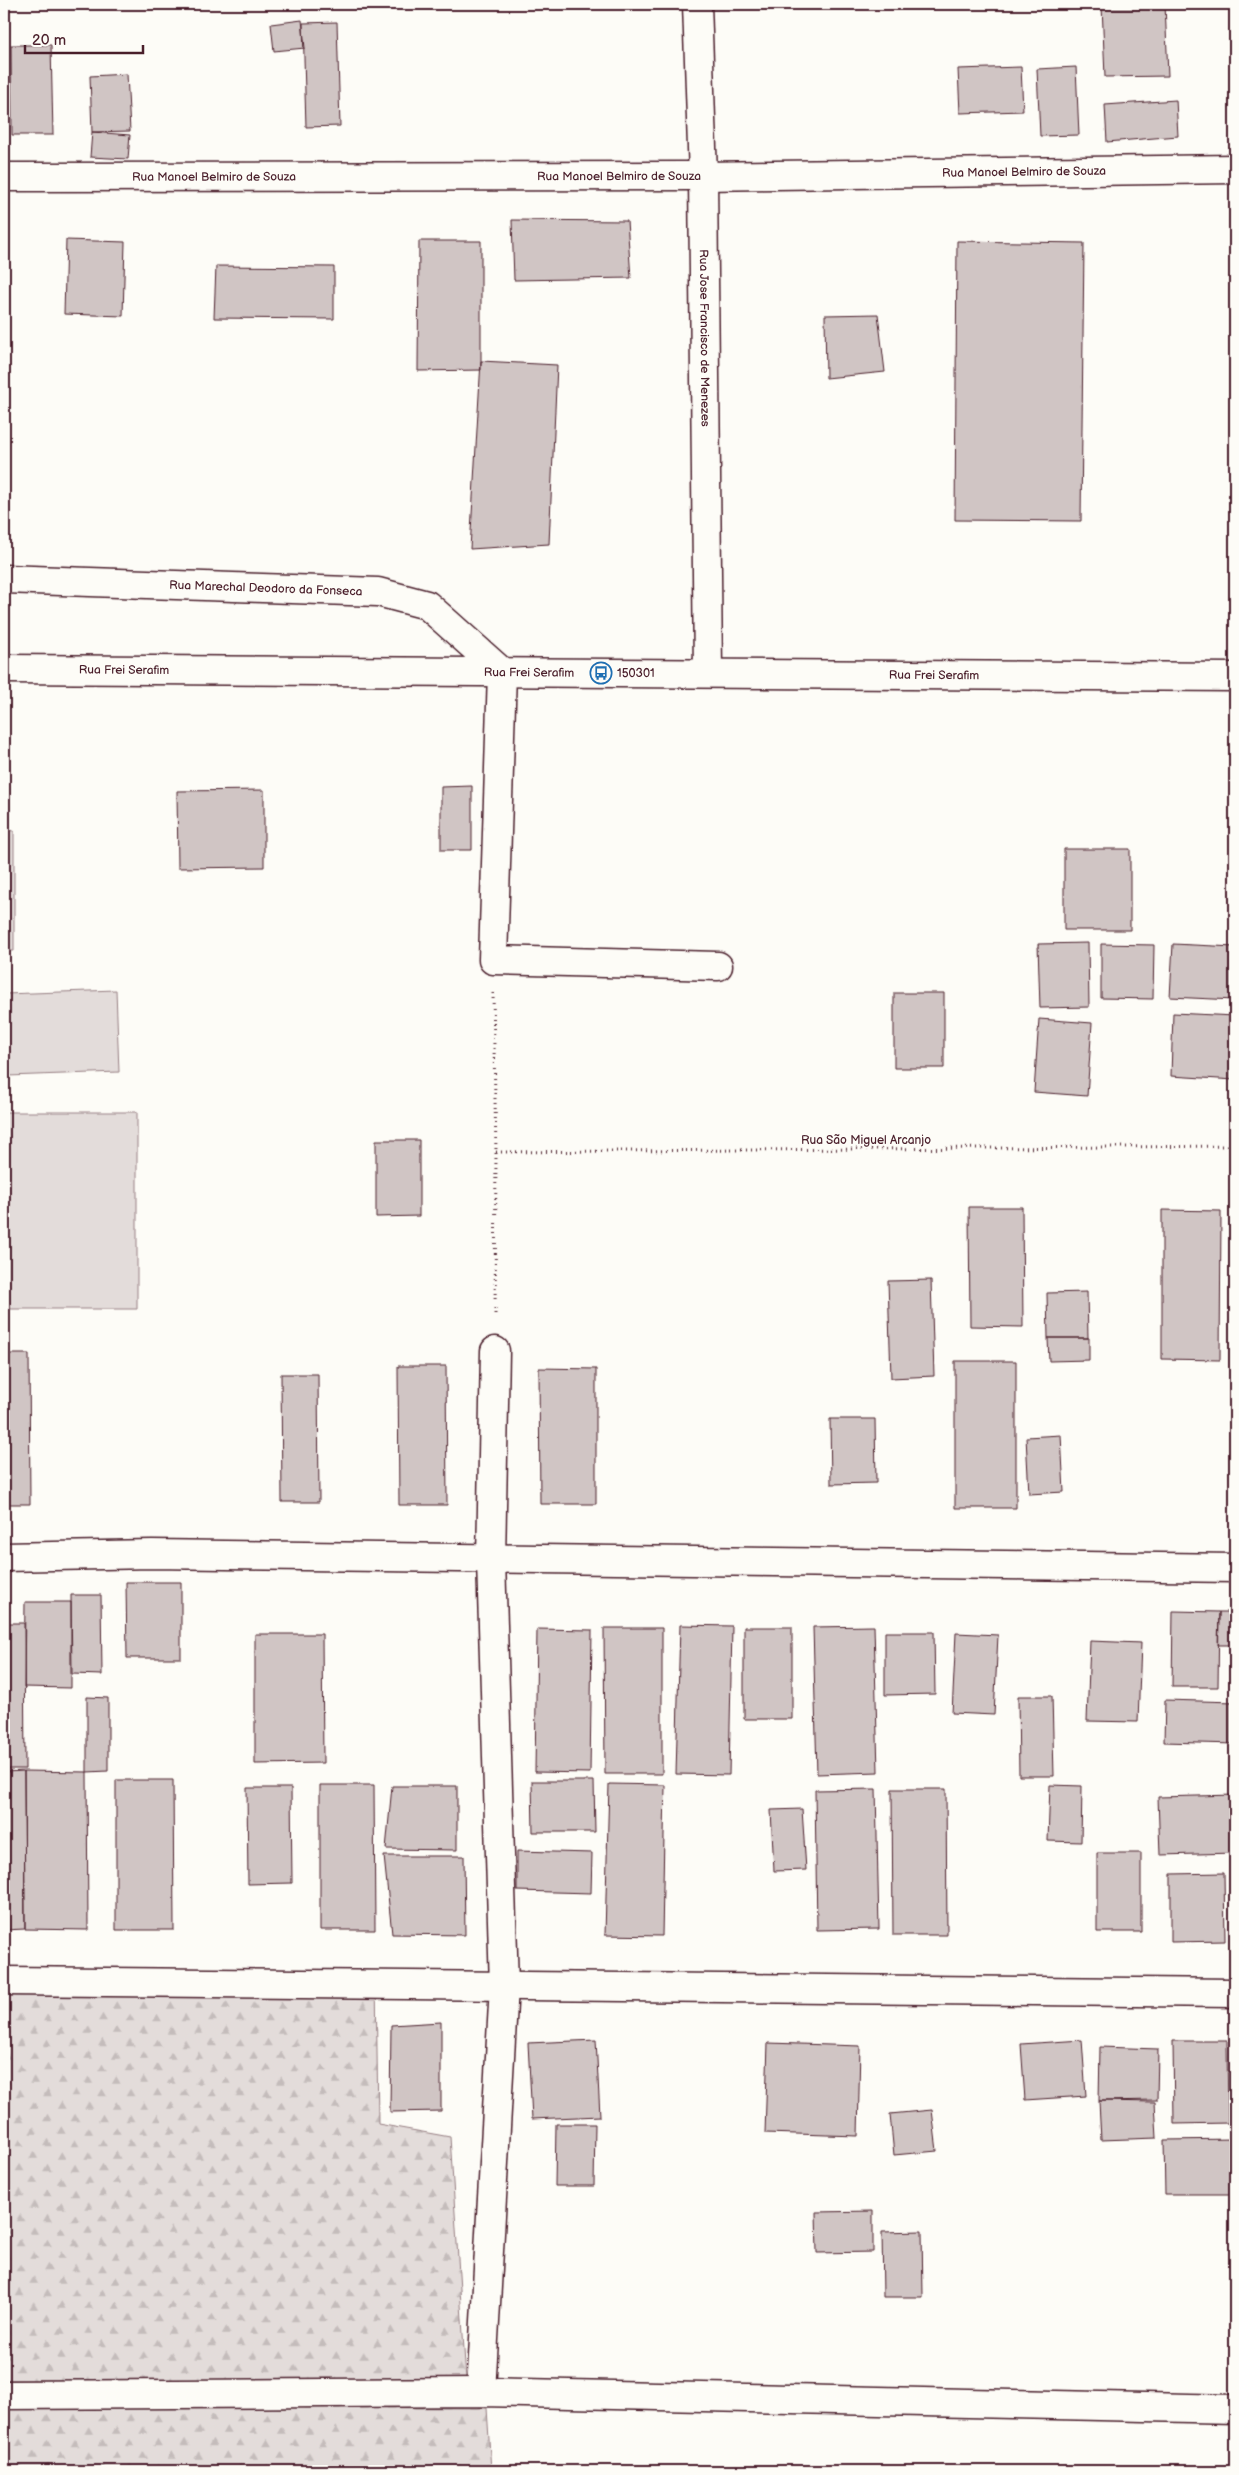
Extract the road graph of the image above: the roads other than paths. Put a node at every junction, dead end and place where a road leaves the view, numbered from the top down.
1 (697, 4) edge
2 (1235, 169) edge
3 (703, 176) junction
4 (4, 177) edge
5 (4, 579) edge
6 (4, 669) edge
7 (502, 672) junction
8 (708, 673) junction
9 (1235, 677) edge
10 (718, 966) dead end
11 (495, 1351) road end
12 (4, 1557) edge
13 (491, 1560) junction
14 (1235, 1568) edge
15 (4, 1981) edge
16 (504, 1986) junction
17 (1235, 1993) edge
18 (481, 2392) junction
19 (4, 2395) edge
20 (1235, 2410) edge

1 - 3 street, Rua Jose Francisco de Menezes
2 - 3 street, Rua Manoel Belmiro de Souza
3 - 4 street, Rua Manoel Belmiro de Souza
3 - 8 street, Rua Jose Francisco de Menezes
5 - 7 street, Rua Marechal Deodoro da Fonseca
6 - 7 street, Rua Frei Serafim
7 - 8 street, Rua Frei Serafim
7 - 10 street
8 - 9 street, Rua Frei Serafim
11 - 13 street
12 - 13 street
13 - 14 street
13 - 16 street
15 - 16 street
16 - 17 street
16 - 18 street
18 - 19 street
18 - 20 street

